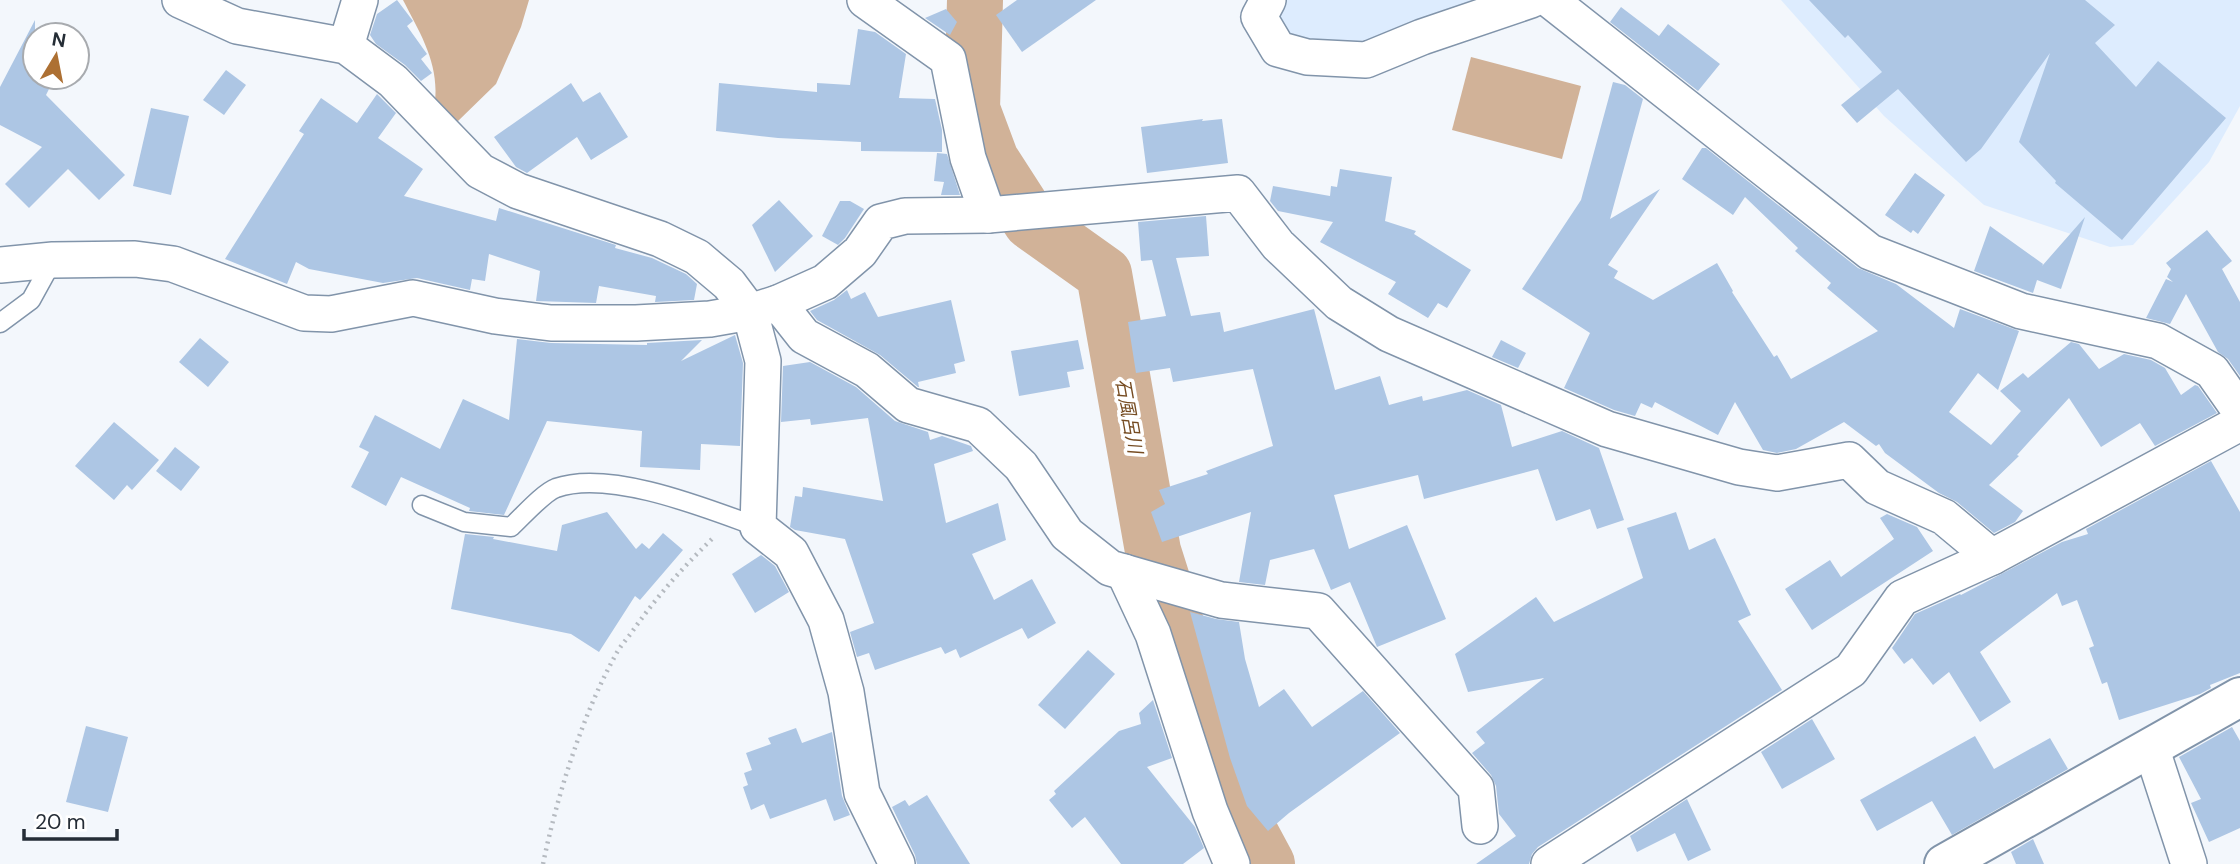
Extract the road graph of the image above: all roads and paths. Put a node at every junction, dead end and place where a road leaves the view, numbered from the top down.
1 (180, 0) edge
2 (360, 0) edge
3 (865, 0) edge
4 (1268, 0) edge
5 (1531, 0) edge
6 (1550, 0) edge
7 (346, 46) junction
8 (992, 214) junction
9 (53, 260) junction
10 (0, 265) edge
11 (764, 307) junction
12 (0, 323) edge
13 (2240, 411) edge
14 (2240, 423) edge
15 (422, 505) dead end
16 (746, 522) junction
17 (1992, 557) junction
18 (1134, 575) junction
19 (2240, 696) edge
20 (2151, 747) junction
21 (1480, 826) dead end
22 (543, 864) edge
23 (897, 864) edge
24 (1232, 864) edge
25 (1549, 864) edge
26 (1944, 864) edge
27 (2189, 864) edge

1 - 7 street
2 - 7 street
3 - 8 street
4 - 5 street
6 - 13 street
7 - 11 street
8 - 11 street
8 - 17 street
9 - 10 street
9 - 11 street
9 - 12 lane
11 - 16 street
11 - 18 street
14 - 17 street
15 - 16 lane
16 - 22 path
16 - 23 street
17 - 25 street
18 - 21 street
18 - 24 street
19 - 20 street
20 - 26 street
20 - 27 street

